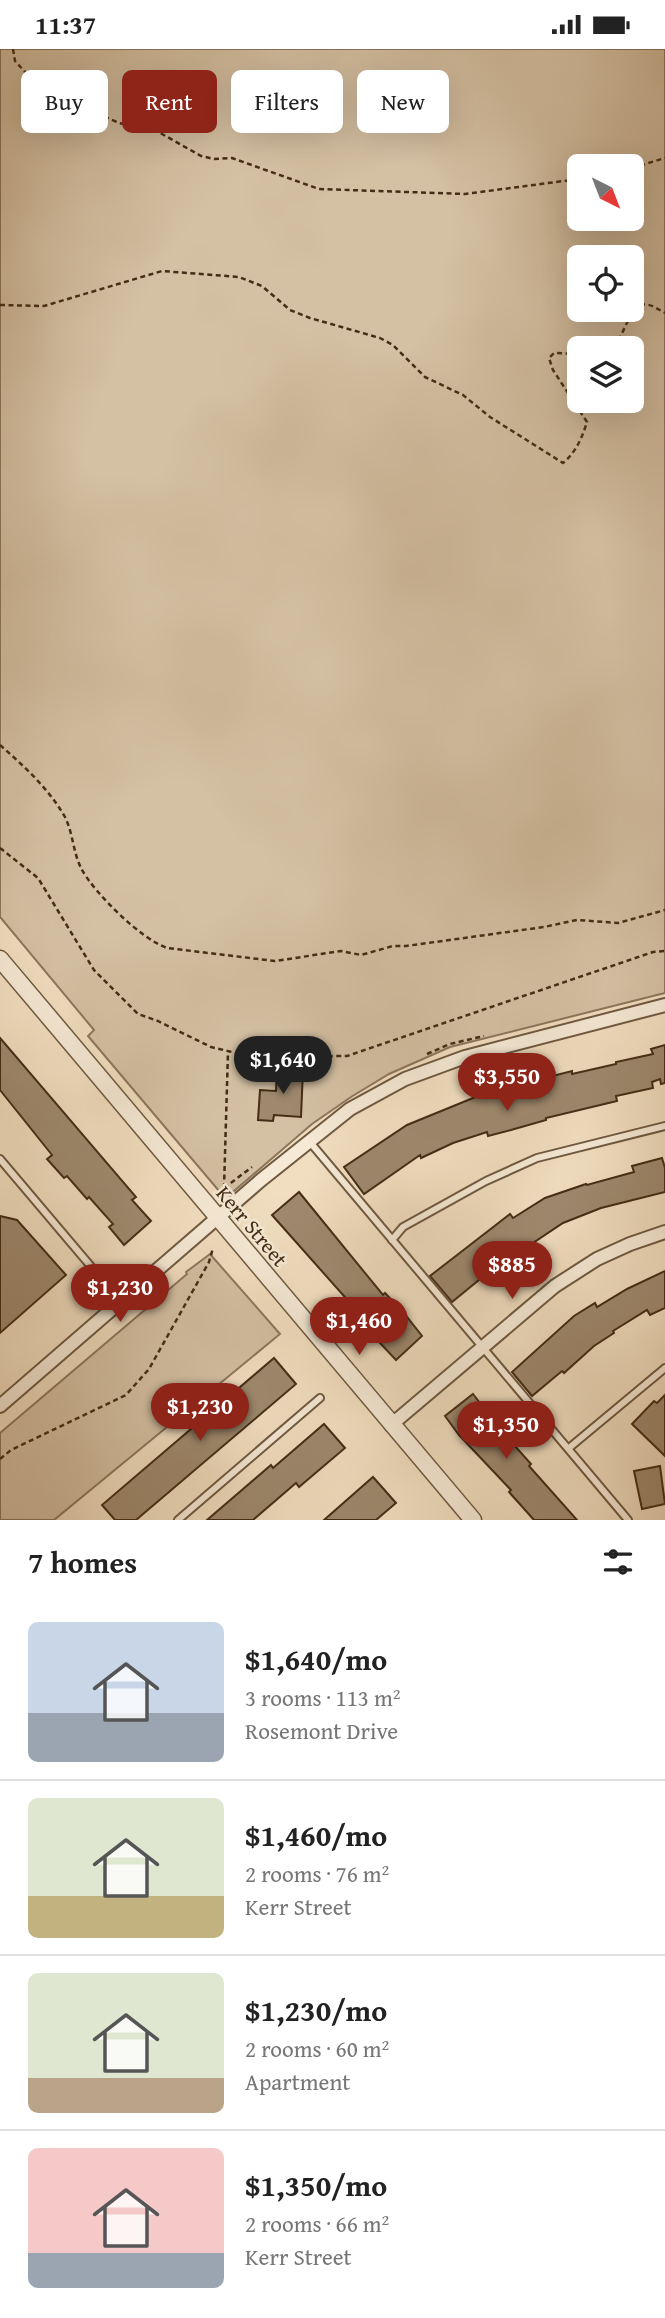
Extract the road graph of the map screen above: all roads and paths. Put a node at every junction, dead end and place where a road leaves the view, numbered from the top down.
1 (13, 49) edge
2 (665, 158) edge
3 (644, 164) edge
4 (567, 181) edge
5 (0, 305) edge
6 (665, 313) edge
7 (621, 336) edge
8 (567, 352) edge
9 (567, 391) edge
10 (581, 413) edge
11 (0, 745) edge
12 (0, 848) edge
13 (665, 910) edge
14 (665, 951) edge
15 (0, 958) edge
16 (665, 1005) edge
17 (228, 1052) junction
18 (665, 1126) edge
19 (309, 1140) junction
20 (0, 1159) edge
21 (223, 1188) dead end
22 (219, 1217) junction
23 (665, 1233) edge
24 (392, 1240) junction
25 (213, 1248) dead end
26 (121, 1301) junction
27 (482, 1348) junction
28 (665, 1368) edge
29 (320, 1398) dead end
30 (2, 1400) edge
31 (391, 1425) junction
32 (569, 1448) junction
33 (0, 1459) edge
34 (180, 1519) edge
35 (473, 1520) edge
36 (628, 1520) edge

1 - 4 path
2 - 3 path
5 - 10 path
6 - 7 path
8 - 9 path
11 - 13 path
12 - 17 path
14 - 17 path
15 - 22 street, Kerr Street
16 - 19 street
17 - 21 path
18 - 24 lane
19 - 22 street
19 - 24 lane
20 - 26 lane
22 - 26 street
22 - 31 street, Kerr Street
23 - 27 street
24 - 27 lane
25 - 33 path
26 - 30 street
27 - 31 street
27 - 32 lane
28 - 32 lane
29 - 34 lane
31 - 35 street, Kerr Street
32 - 36 lane

